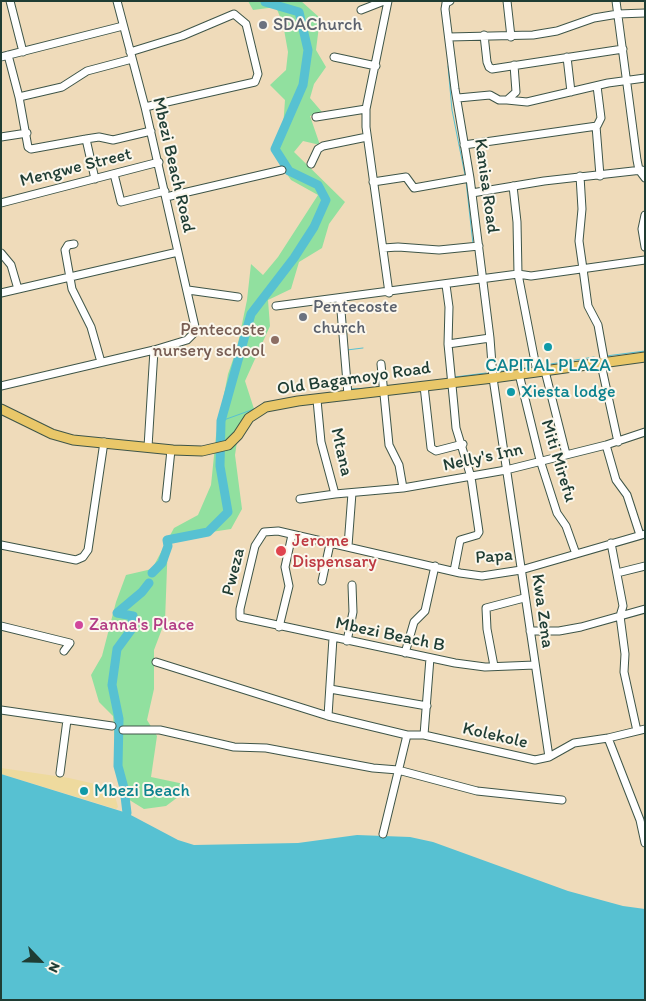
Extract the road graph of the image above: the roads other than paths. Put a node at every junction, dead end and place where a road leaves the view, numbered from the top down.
1 (10, 1) edge
2 (116, 1) edge
3 (384, 1) edge
4 (388, 1) edge
5 (507, 1) edge
6 (616, 1) edge
7 (447, 2) edge
8 (361, 10) dead end
9 (645, 13) edge
10 (618, 14) junction
11 (123, 26) junction
12 (484, 35) junction
13 (449, 37) junction
14 (511, 37) junction
15 (623, 49) junction
16 (23, 52) junction
17 (5, 56) edge
18 (131, 56) junction
19 (334, 57) dead end
20 (567, 57) junction
21 (514, 65) junction
22 (376, 66) junction
23 (645, 78) edge
24 (627, 81) junction
25 (597, 86) junction
26 (571, 92) junction
27 (19, 97) junction
28 (458, 98) junction
29 (508, 100) junction
30 (146, 107) junction
31 (366, 108) junction
32 (316, 117) dead end
33 (596, 126) junction
34 (151, 131) junction
35 (27, 133) junction
36 (1, 137) edge
37 (366, 137) junction
38 (86, 139) junction
39 (464, 145) junction
40 (159, 162) junction
41 (311, 164) dead end
42 (282, 170) dead end
43 (642, 170) edge
44 (114, 174) junction
45 (580, 176) junction
46 (600, 176) junction
47 (470, 178) junction
48 (645, 178) edge
49 (95, 179) junction
50 (373, 182) junction
51 (513, 186) junction
52 (472, 193) junction
53 (166, 194) junction
54 (1, 203) edge
55 (645, 215) edge
56 (74, 244) dead end
57 (479, 246) junction
58 (645, 247) edge
59 (383, 248) junction
60 (178, 252) junction
61 (2, 258) edge
62 (645, 260) edge
63 (583, 270) junction
64 (518, 274) junction
65 (70, 277) junction
66 (483, 281) junction
67 (446, 285) junction
68 (18, 289) junction
69 (188, 290) junction
70 (390, 292) junction
71 (1, 294) edge
72 (238, 297) dead end
73 (340, 300) junction
74 (276, 306) dead end
75 (490, 338) junction
76 (448, 344) junction
77 (154, 350) junction
78 (645, 357) edge
79 (101, 362) junction
80 (381, 364) dead end
81 (603, 364) junction
82 (541, 371) junction
83 (519, 374) junction
84 (493, 378) junction
85 (453, 382) junction
86 (1, 386) edge
87 (424, 386) junction
88 (384, 392) junction
89 (348, 395) junction
90 (317, 400) junction
91 (1, 409) edge
92 (645, 432) edge
93 (104, 442) junction
94 (618, 442) junction
95 (463, 444) junction
96 (606, 445) junction
97 (148, 447) junction
98 (171, 450) junction
99 (566, 454) junction
100 (540, 460) junction
101 (506, 470) junction
102 (471, 477) junction
103 (403, 488) junction
104 (352, 492) junction
105 (335, 494) junction
106 (166, 498) dead end
107 (300, 499) dead end
108 (642, 534) edge
109 (292, 535) junction
110 (611, 543) junction
111 (330, 544) junction
112 (1, 545) edge
113 (348, 546) junction
114 (576, 554) junction
115 (435, 566) junction
116 (645, 566) edge
117 (521, 570) junction
118 (454, 571) junction
119 (617, 573) junction
120 (322, 581) dead end
121 (352, 586) dead end
122 (524, 598) junction
123 (645, 609) edge
124 (620, 616) junction
125 (240, 617) joint
126 (1, 626) edge
127 (279, 627) junction
128 (530, 631) junction
129 (333, 638) junction
130 (347, 641) junction
131 (64, 651) dead end
132 (405, 653) junction
133 (430, 658) junction
134 (156, 662) dead end
135 (535, 665) junction
136 (494, 666) junction
137 (330, 688) junction
138 (427, 706) junction
139 (1, 710) edge
140 (328, 716) junction
141 (66, 720) junction
142 (112, 726) dead end
143 (123, 730) dead end
144 (641, 730) edge
145 (406, 735) junction
146 (424, 735) junction
147 (608, 738) junction
148 (549, 757) junction
149 (398, 770) junction
150 (60, 773) dead end
151 (562, 800) dead end
152 (642, 819) edge
153 (383, 834) dead end
154 (645, 843) edge

1 - 16 street
2 - 11 street, Mbezi Beach Road
3 - 8 street
4 - 22 street
5 - 14 street
6 - 10 street
7 - 13 street, Kanisa Road
9 - 10 street
10 - 14 street
10 - 15 street
11 - 16 street
11 - 18 street, Mbezi Beach Road
12 - 13 street
12 - 14 street
12 - 21 street
13 - 28 street, Kanisa Road
15 - 20 street
15 - 24 street
16 - 17 street
17 - 27 street
18 - 27 street
18 - 30 street, Mbezi Beach Road
18 - 30 street
19 - 22 street
20 - 21 street
20 - 26 street
21 - 29 street
22 - 31 street
23 - 24 street
24 - 25 street
24 - 43 street
25 - 26 street
25 - 33 street
26 - 29 street
27 - 35 street
28 - 29 street
28 - 39 street, Kanisa Road
30 - 34 street, Mbezi Beach Road
31 - 32 street
31 - 37 street
33 - 39 street
33 - 46 street
34 - 38 street
34 - 40 street, Mbezi Beach Road
35 - 36 street
35 - 38 street
37 - 41 street
37 - 50 street
38 - 49 street
39 - 47 street, Kanisa Road
40 - 44 street, Mengwe Street
40 - 53 street, Mbezi Beach Road
42 - 53 street
43 - 46 street
43 - 48 street
44 - 49 street, Mengwe Street
44 - 53 street
45 - 46 street
45 - 51 street
45 - 63 street
47 - 50 street
47 - 52 street, Kanisa Road
49 - 54 street, Mengwe Street
50 - 59 street
51 - 52 street
51 - 64 street
52 - 57 street, Kanisa Road
53 - 60 street, Mbezi Beach Road
55 - 58 street
56 - 65 street
57 - 59 street
57 - 66 street, Kanisa Road
59 - 70 street
60 - 65 street
60 - 69 street, Mbezi Beach Road
61 - 68 street
62 - 63 street
63 - 64 street
63 - 81 street
64 - 66 street
64 - 82 street
65 - 68 street
65 - 79 street
66 - 67 street
66 - 75 street, Kanisa Road
67 - 70 street
67 - 76 street
68 - 71 street
69 - 72 street
69 - 77 street, Mbezi Beach Road
70 - 73 street
73 - 74 street
73 - 89 street
75 - 76 street
75 - 84 street, Kanisa Road
76 - 85 street
77 - 79 street
77 - 97 street
78 - 81 main road, Old Bagamoyo Road
79 - 86 street
80 - 88 street
81 - 82 main road, Old Bagamoyo Road
81 - 94 street
82 - 83 main road, Old Bagamoyo Road
82 - 99 street
83 - 84 main road, Old Bagamoyo Road
83 - 100 street, Miti Mirefu
84 - 85 main road, Old Bagamoyo Road
84 - 101 street, Kwa Zena
85 - 87 main road, Old Bagamoyo Road
85 - 95 street
87 - 88 main road, Old Bagamoyo Road
87 - 95 street
88 - 89 main road, Old Bagamoyo Road
88 - 103 street
89 - 90 main road, Old Bagamoyo Road
90 - 98 main road, Old Bagamoyo Road
90 - 105 street, Mtana
91 - 93 main road, Old Bagamoyo Road
92 - 94 street, Nelly's Inn
93 - 97 main road, Old Bagamoyo Road
93 - 112 street
94 - 96 street, Nelly's Inn
95 - 102 street
96 - 99 street, Nelly's Inn
96 - 108 street
97 - 98 main road, Old Bagamoyo Road
98 - 106 street
99 - 100 street, Nelly's Inn
100 - 101 street, Nelly's Inn
100 - 114 street, Miti Mirefu
101 - 102 street, Nelly's Inn
101 - 117 street, Kwa Zena
102 - 103 street, Nelly's Inn
102 - 118 street
103 - 104 street, Nelly's Inn
104 - 105 street, Mtana
104 - 113 street
105 - 107 street
108 - 110 street, Papa
109 - 111 street, Pweza
109 - 125 street, Pweza
109 - 127 street
110 - 114 street, Papa
110 - 119 street
111 - 113 street, Pweza
111 - 120 street
113 - 115 street, Pweza
114 - 117 street, Papa
115 - 118 street, Papa
115 - 132 street
116 - 119 street
117 - 118 street, Papa
117 - 122 street, Kwa Zena
119 - 124 street
121 - 130 street
122 - 128 street, Kwa Zena
122 - 136 street
123 - 124 street
124 - 128 street
124 - 144 street
125 - 127 street, Mbezi Beach B
126 - 131 street
127 - 129 street, Mbezi Beach B
128 - 135 street, Kwa Zena
129 - 130 street, Mbezi Beach B
129 - 137 street
130 - 132 street, Mbezi Beach B
132 - 133 street, Mbezi Beach B
133 - 136 street, Mbezi Beach B
133 - 138 street
134 - 140 street, Kolekole
135 - 136 street, Mbezi Beach B
135 - 148 street, Kwa Zena
137 - 138 street
137 - 140 street
138 - 146 street
139 - 141 street
140 - 145 street, Kolekole
141 - 142 street
141 - 150 street
143 - 149 street
144 - 147 street, Kolekole
145 - 146 street, Kolekole
145 - 149 street
146 - 148 street, Kolekole
147 - 148 street, Kolekole
147 - 152 street
149 - 151 street
149 - 153 street
152 - 154 street

